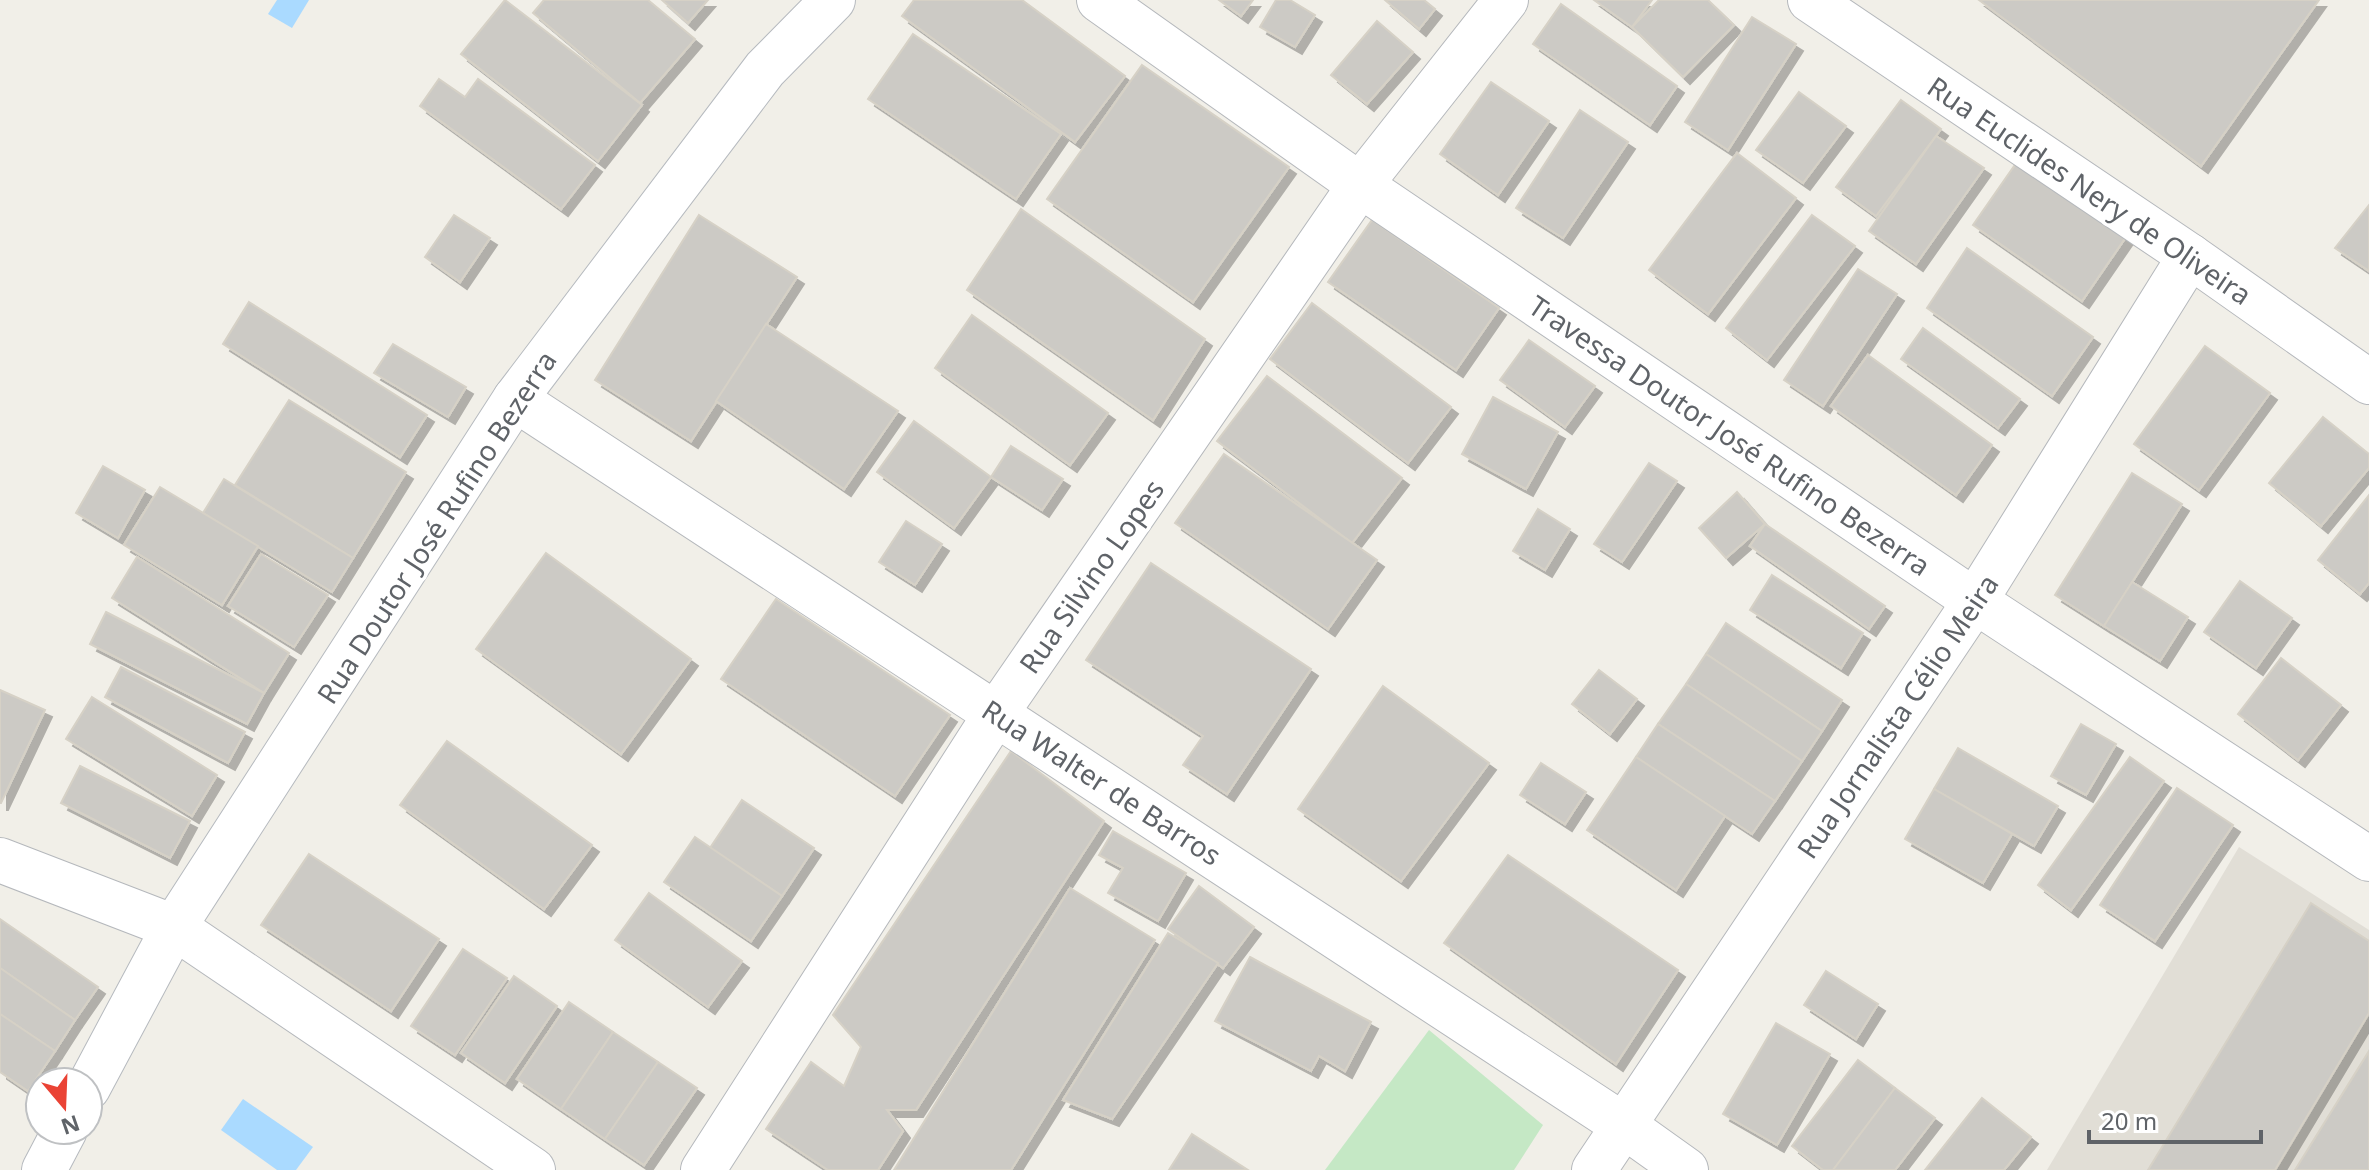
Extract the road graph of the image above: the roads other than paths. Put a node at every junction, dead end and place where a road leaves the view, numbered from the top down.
1 (833, 0) edge
2 (1099, 0) edge
3 (1506, 0) edge
4 (1810, 0) edge
5 (1360, 185) junction
6 (2190, 256) junction
7 (2369, 382) edge
8 (515, 399) junction
9 (1975, 601) junction
10 (997, 712) junction
11 (2369, 859) edge
12 (0, 860) edge
13 (174, 927) junction
14 (100, 1066) edge
15 (1623, 1125) junction
16 (57, 1146) edge
17 (44, 1170) edge
18 (533, 1170) edge
19 (703, 1170) edge
20 (1594, 1170) edge
21 (1686, 1170) edge

1 - 8 street, Rua Doutor José Rufino Bezerra
2 - 5 street, Travessa Doutor José Rufino Bezerra
3 - 5 street, Rua Silvino Lopes
4 - 6 street, Rua Euclides Nery de Oliveira
5 - 9 street, Travessa Doutor José Rufino Bezerra
5 - 10 street, Rua Silvino Lopes
6 - 7 street, Rua Euclides Nery de Oliveira
6 - 9 street, Rua Jornalista Célio Meira
8 - 10 street, Rua Walter de Barros
8 - 13 street, Rua Doutor José Rufino Bezerra
9 - 11 street, Travessa Doutor José Rufino Bezerra
9 - 15 street, Rua Jornalista Célio Meira
10 - 15 street, Rua Walter de Barros
10 - 19 street, Rua Silvino Lopes
12 - 13 street
13 - 14 street, Rua Doutor José Rufino Bezerra
13 - 18 street
15 - 20 street, Rua Jornalista Célio Meira
15 - 21 street, Rua Walter de Barros
16 - 17 street

